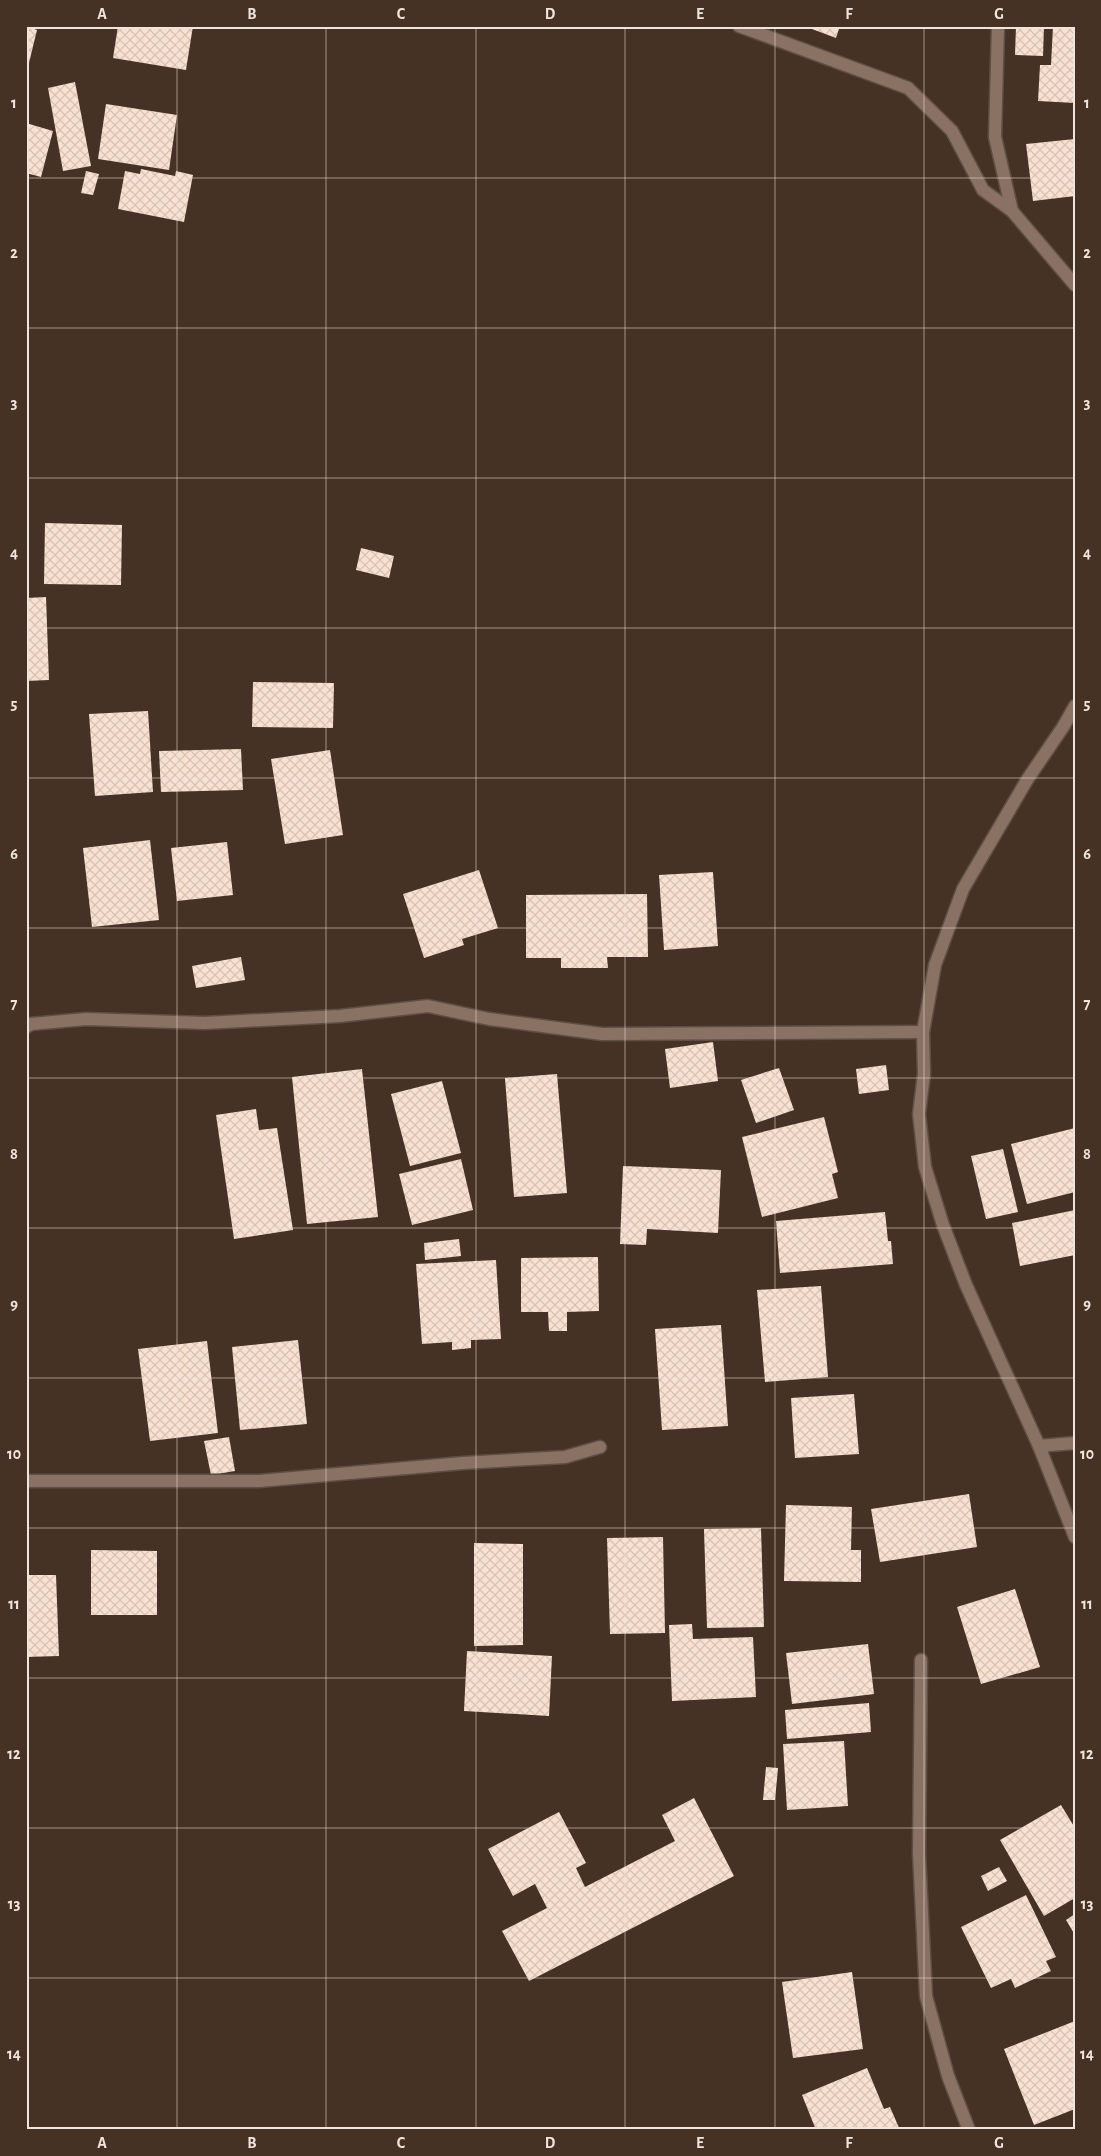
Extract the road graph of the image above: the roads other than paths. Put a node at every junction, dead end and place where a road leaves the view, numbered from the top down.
1 (739, 26) edge
2 (998, 26) edge
3 (1012, 212) junction
4 (1075, 285) edge
5 (1075, 706) edge
6 (28, 1025) edge
7 (923, 1032) junction
8 (1075, 1443) edge
9 (1039, 1446) junction
10 (600, 1447) dead end
11 (26, 1481) edge
12 (1075, 1537) edge
13 (921, 1660) dead end
14 (969, 2130) edge

1 - 3 street
2 - 3 street
3 - 4 street
5 - 7 street
6 - 7 street
7 - 9 street
8 - 9 street
9 - 12 street
10 - 11 street
13 - 14 street

